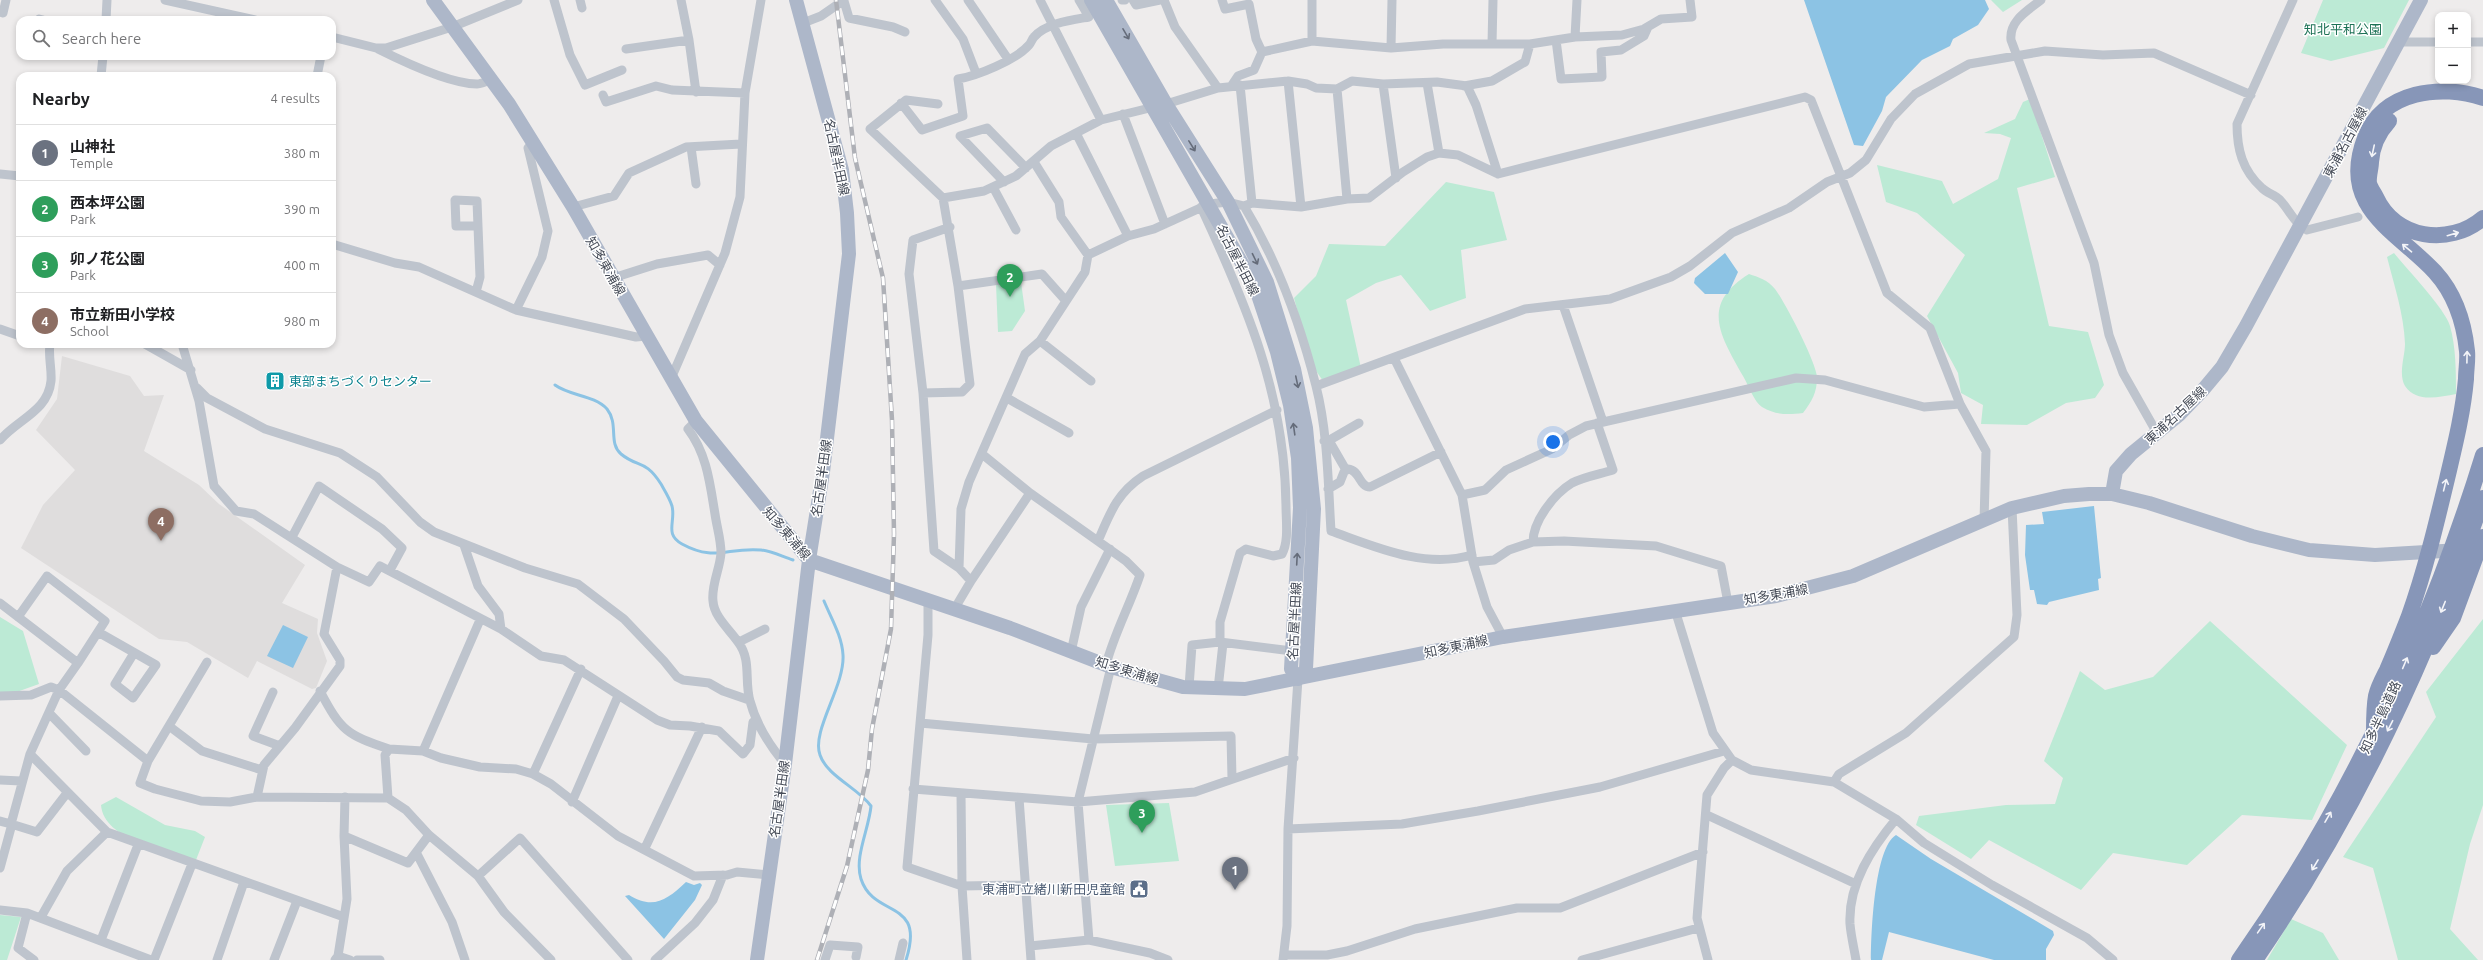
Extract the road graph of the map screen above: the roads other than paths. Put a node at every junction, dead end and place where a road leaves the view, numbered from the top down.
1 (6, 0) edge
2 (107, 0) edge
3 (165, 0) edge
4 (433, 0) edge
5 (554, 0) edge
6 (681, 0) edge
7 (761, 0) edge
8 (796, 0) edge
9 (844, 0) edge
10 (935, 0) edge
11 (968, 0) edge
12 (1040, 0) edge
13 (1079, 0) edge
14 (1091, 0) edge
15 (1106, 0) edge
16 (1133, 0) edge
17 (1160, 0) edge
18 (1164, 0) edge
19 (1222, 0) edge
20 (1312, 0) edge
21 (1392, 0) edge
22 (1493, 0) edge
23 (1577, 0) edge
24 (1690, 0) edge
25 (2041, 0) edge
26 (2293, 0) edge
27 (2421, 0) edge
28 (514, 1) edge
29 (0, 12) edge
30 (106, 16) edge
31 (237, 16) edge
32 (803, 23) junction
33 (1053, 26) junction
34 (452, 27) junction
35 (1648, 27) junction
36 (905, 32) dead end
37 (1576, 37) junction
38 (336, 38) edge
39 (689, 40) junction
40 (1556, 40) junction
41 (1312, 41) junction
42 (2398, 42) junction
43 (2435, 42) edge
44 (2471, 42) edge
45 (2483, 42) edge
46 (1492, 44) junction
47 (1530, 44) junction
48 (376, 48) junction
49 (1391, 48) junction
50 (626, 49) dead end
51 (1262, 52) junction
52 (2017, 54) junction
53 (1008, 59) junction
54 (102, 60) edge
55 (320, 60) edge
56 (622, 70) dead end
57 (101, 72) edge
58 (318, 72) edge
59 (976, 73) junction
60 (491, 80) junction
61 (1288, 81) junction
62 (1427, 83) junction
63 (1383, 84) junction
64 (1236, 85) junction
65 (1464, 86) junction
66 (1218, 88) junction
67 (1337, 89) junction
68 (696, 92) junction
69 (745, 93) junction
70 (603, 95) dead end
71 (2251, 95) junction
72 (2483, 98) edge
73 (901, 103) junction
74 (938, 104) dead end
75 (1160, 105) junction
76 (2483, 106) edge
77 (1123, 114) junction
78 (1101, 120) junction
79 (1076, 133) junction
80 (533, 143) junction
81 (741, 144) junction
82 (691, 147) junction
83 (1439, 153) junction
84 (1030, 165) junction
85 (0, 174) edge
86 (1498, 174) junction
87 (16, 176) edge
88 (1841, 177) junction
89 (1396, 178) junction
90 (1004, 182) junction
91 (696, 184) dead end
92 (992, 187) junction
93 (943, 198) junction
94 (1347, 198) junction
95 (1228, 202) junction
96 (1248, 204) junction
97 (1205, 205) junction
98 (573, 207) junction
99 (1301, 207) junction
100 (2358, 217) dead end
101 (2483, 218) edge
102 (1165, 224) junction
103 (478, 226) dead end
104 (2300, 226) junction
105 (950, 227) junction
106 (1016, 230) dead end
107 (1128, 236) junction
108 (336, 245) edge
109 (1088, 256) junction
110 (720, 265) junction
111 (613, 278) junction
112 (958, 286) junction
113 (476, 292) junction
114 (1066, 301) junction
115 (1563, 305) junction
116 (516, 310) junction
117 (1, 332) edge
118 (16, 335) edge
119 (647, 336) junction
120 (1040, 341) junction
121 (47, 348) edge
122 (152, 348) edge
123 (183, 348) edge
124 (1394, 358) junction
125 (191, 370) junction
126 (669, 376) junction
127 (1091, 381) dead end
128 (1316, 386) junction
129 (196, 387) junction
130 (923, 393) junction
131 (1007, 398) junction
132 (1960, 404) junction
133 (1277, 410) junction
134 (696, 421) junction
135 (1600, 422) junction
136 (1359, 423) dead end
137 (1069, 433) dead end
138 (2157, 433) junction
139 (0, 440) edge
140 (1326, 441) junction
141 (1441, 452) junction
142 (982, 454) junction
143 (2483, 455) edge
144 (1346, 470) junction
145 (1286, 486) junction
146 (1328, 486) junction
147 (1030, 493) junction
148 (2112, 494) junction
149 (1462, 495) junction
150 (2483, 498) edge
151 (2012, 508) junction
152 (1984, 521) junction
153 (2472, 530) edge
154 (292, 537) junction
155 (1098, 541) junction
156 (1533, 542) junction
157 (464, 545) junction
158 (2483, 548) edge
159 (1110, 549) junction
160 (1472, 559) junction
161 (809, 560) junction
162 (337, 567) junction
163 (959, 568) junction
164 (390, 570) junction
165 (2457, 571) junction
166 (971, 581) junction
167 (928, 601) junction
168 (0, 603) edge
169 (1728, 603) junction
170 (955, 608) junction
171 (1675, 610) junction
172 (18, 617) junction
173 (480, 620) junction
174 (501, 629) junction
175 (765, 629) dead end
176 (98, 632) junction
177 (1503, 637) junction
178 (739, 642) junction
179 (1222, 643) junction
180 (1292, 651) junction
181 (1071, 652) junction
182 (134, 653) junction
183 (207, 662) dead end
184 (78, 663) junction
185 (1109, 666) junction
186 (582, 669) junction
187 (1298, 679) junction
188 (1189, 687) junction
189 (1218, 689) junction
190 (60, 690) junction
191 (273, 692) dead end
192 (320, 692) junction
193 (0, 696) edge
194 (618, 696) junction
195 (749, 700) junction
196 (49, 713) junction
197 (757, 720) junction
198 (920, 723) junction
199 (169, 726) junction
200 (702, 727) junction
201 (2374, 731) junction
202 (1093, 739) junction
203 (280, 746) junction
204 (388, 749) junction
205 (86, 751) dead end
206 (423, 751) junction
207 (1724, 751) junction
208 (30, 754) junction
209 (1294, 758) junction
210 (1732, 760) junction
211 (148, 761) junction
212 (785, 764) junction
213 (262, 770) junction
214 (533, 774) junction
215 (1232, 778) junction
216 (0, 780) edge
217 (21, 781) junction
218 (1834, 782) junction
219 (913, 789) junction
220 (67, 793) junction
221 (961, 793) junction
222 (345, 796) junction
223 (257, 797) junction
224 (388, 798) junction
225 (1019, 798) junction
226 (572, 802) junction
227 (1078, 802) junction
228 (1706, 815) junction
229 (1896, 819) junction
230 (0, 821) edge
231 (12, 824) junction
232 (1288, 829) junction
233 (107, 832) junction
234 (429, 835) junction
235 (344, 836) junction
236 (138, 845) junction
237 (645, 848) junction
238 (1703, 852) junction
239 (416, 854) junction
240 (192, 864) junction
241 (0, 868) edge
242 (723, 875) junction
243 (769, 875) junction
244 (478, 876) junction
245 (244, 882) junction
246 (1856, 884) junction
247 (1024, 885) junction
248 (962, 886) junction
249 (297, 901) junction
250 (0, 910) edge
251 (27, 913) junction
252 (41, 917) junction
253 (344, 917) junction
254 (1698, 928) junction
255 (101, 940) junction
256 (1089, 940) junction
257 (903, 943) dead end
258 (1030, 946) junction
259 (856, 957) dead end
260 (337, 958) edge
261 (1284, 958) edge
262 (34, 960) edge
263 (151, 960) edge
264 (154, 960) edge
265 (217, 960) edge
266 (274, 960) edge
267 (350, 960) edge
268 (357, 960) edge
269 (380, 960) edge
270 (465, 960) edge
271 (551, 960) edge
272 (628, 960) edge
273 (655, 960) edge
274 (757, 960) edge
275 (826, 960) edge
276 (899, 960) edge
277 (967, 960) edge
278 (1031, 960) edge
279 (1168, 960) edge
280 (1582, 960) edge
281 (1708, 960) edge
282 (1856, 960) edge
283 (2113, 960) edge
284 (2238, 960) edge
285 (2255, 960) edge

1 - 29 street
2 - 30 street
3 - 31 street
4 - 34 main road, 知多東浦線
5 - 56 street
6 - 39 street
7 - 69 street
8 - 32 main road, 名古屋半田線
9 - 32 street
9 - 36 street
10 - 59 street
11 - 53 street
12 - 33 street
13 - 33 street
14 - 75 main road, 名古屋半田線
15 -> 75 main road, 名古屋半田線
16 - 17 street
18 - 66 street
19 - 51 street
20 - 41 street
21 - 49 street
22 - 46 street
23 - 37 street
24 - 35 street
25 - 52 street
26 - 71 street
27 - 42 main road, 東浦名古屋線
28 - 34 street
32 - 161 main road, 名古屋半田線
33 - 53 street
33 - 78 street
34 - 48 street
34 - 60 main road, 知多東浦線
35 - 37 street
35 - 40 street
37 - 40 street
38 - 48 street
39 - 50 street
39 - 68 street
40 - 47 street
41 - 49 street
41 - 51 street
42 - 43 street
42 - 104 main road, 東浦名古屋線
44 - 45 street
46 - 47 street
46 - 49 street
47 - 65 street
48 - 60 street
51 - 64 street
52 - 71 street
52 - 88 street
52 - 138 street
53 - 59 street
54 - 57 street
55 - 58 street
59 - 73 street
60 - 80 main road, 知多東浦線
61 - 64 street
61 - 67 street
61 - 99 street
62 - 63 street
62 - 65 street
62 - 83 street
63 - 67 street
63 - 89 street
64 - 66 street
64 - 96 street
65 - 86 street
66 - 75 street
67 - 94 street
68 - 69 street
68 - 70 street
69 - 81 street
71 - 104 street
201 -> 72 highway
73 - 74 street
73 - 93 street
75 - 77 street
75 -> 95 main road, 名古屋半田線
75 - 97 main road, 名古屋半田線
76 -> 101 highway
77 - 78 street
77 - 102 street
78 - 79 street
79 - 84 street
79 - 107 street
80 - 98 main road, 知多東浦線
80 - 116 street
81 - 82 street
81 - 110 street
82 - 91 street
82 - 98 street
83 - 86 street
83 - 89 street
84 - 90 street
84 - 90 street
84 - 109 street
85 - 87 street
86 - 88 street
88 - 115 street
88 - 132 street
89 - 94 street
90 - 92 street
92 - 93 street
92 - 106 street
93 - 105 street
94 - 99 street
95 - 96 street
95 - 97 street
95 -> 187 main road, 名古屋半田線
96 - 99 street
96 - 128 street
97 - 102 street
97 - 133 street
180 -> 97 main road, 名古屋半田線
98 - 111 main road, 知多東浦線
100 - 104 street
102 - 107 street
103 - 113 street
104 - 138 main road, 東浦名古屋線
105 - 112 street
105 - 130 street
107 - 109 street
108 - 113 street
109 - 114 street
110 - 111 street
110 - 126 street
111 - 119 main road, 知多東浦線
112 - 114 street
112 - 130 street
113 - 116 street
114 - 120 street
115 - 124 street
115 - 135 street
116 - 119 street
117 - 118 street
119 - 126 main road, 知多東浦線
120 - 127 street
120 - 131 street
121 - 139 street
122 - 125 street
123 - 125 street
124 - 128 street
124 - 141 street
125 - 129 street
126 - 134 main road, 知多東浦線
128 - 140 street
129 - 154 street
129 - 157 street
130 - 163 street
131 - 137 street
131 - 142 street
132 - 135 street
132 - 152 street
133 - 145 street
133 - 155 street
134 - 161 main road, 知多東浦線
134 - 178 street
135 - 149 street
135 - 156 street
136 - 140 street
138 - 148 main road, 東浦名古屋線
140 - 144 street
140 - 146 street
141 - 144 street
141 - 149 street
142 - 147 street
142 - 163 street
143 - 153 highway, 知多半島道路
144 - 146 street
145 - 146 street
145 - 179 street
146 - 160 street
147 - 155 street
147 - 166 street
148 - 151 main road, 知多東浦線
148 - 158 main road
149 - 160 street
150 - 153 highway, 知多半島道路
151 - 152 main road, 知多東浦線
151 - 218 street
152 - 169 main road, 知多東浦線
153 - 165 highway, 知多半島道路
154 - 162 street
154 - 164 street
155 - 159 street
156 - 160 street
156 - 169 street
157 - 174 street
157 - 195 street
159 - 181 street
159 - 185 street
160 - 177 street
161 - 167 main road, 知多東浦線
161 - 212 main road, 名古屋半田線
162 - 164 street
162 - 192 street
163 - 166 street
164 - 173 street
201 -> 165 highway, 知多半島道路
165 -> 285 highway, 知多半島道路
166 - 170 street
167 - 170 main road, 知多東浦線
167 - 198 street
168 - 172 street
169 - 171 main road, 知多東浦線
170 - 181 main road, 知多東浦線
171 - 177 main road, 知多東浦線
171 - 207 street
172 - 176 street
172 - 184 street
173 - 174 street
173 - 206 street
174 - 186 street
175 - 178 street
176 - 182 street
176 - 184 street
177 - 187 main road, 知多東浦線
178 - 195 street
179 - 180 street
179 - 188 street
179 - 189 street
180 - 187 main road, 名古屋半田線
181 - 185 main road, 知多東浦線
182 - 182 street
183 - 199 street
184 - 190 street
185 - 188 main road, 知多東浦線
185 - 202 street
186 - 194 street
186 - 214 street
187 - 189 main road, 知多東浦線
187 - 209 street
188 - 189 main road, 知多東浦線
190 - 193 street
190 - 196 street
190 - 211 street
191 - 203 street
192 - 203 street
192 - 204 street
194 - 200 street
194 - 226 street
195 - 197 street
196 - 205 street
196 - 208 street
197 - 200 street
197 - 212 street
198 - 202 street
198 - 219 street
199 - 211 street
199 - 213 street
200 - 237 street
284 -> 201 highway, 知多半島道路
202 - 215 street
202 - 227 street
203 - 213 street
204 - 206 street
204 - 224 street
206 - 214 street
207 - 210 street
207 - 232 street
208 - 217 street
208 - 220 street
209 - 215 street
209 - 232 street
210 - 218 street
210 - 228 street
211 - 223 street
212 - 243 main road, 名古屋半田線
213 - 223 street
214 - 226 street
215 - 227 street
216 - 217 street
217 - 231 street
218 - 229 street
219 - 221 street
219 - 248 street
220 - 231 street
220 - 233 street
221 - 225 street
221 - 248 street
222 - 223 street
222 - 224 street
222 - 235 street
224 - 234 street
225 - 227 street
225 - 247 street
226 - 237 street
227 - 256 street
228 - 238 street
228 - 246 street
229 - 246 street
229 - 283 street
230 - 231 street
231 - 241 street
232 - 261 street
233 - 236 street
233 - 252 street
234 - 239 street
234 - 244 street
235 - 239 street
235 - 253 street
236 - 240 street
236 - 255 street
237 - 242 street
238 - 254 street
238 - 261 street
239 - 270 street
240 - 245 street
240 - 264 street
242 - 243 street
242 - 273 street
243 - 274 main road, 名古屋半田線
244 - 271 street
244 - 272 street
245 - 249 street
245 - 265 street
246 - 282 street
247 - 248 street
247 - 258 street
248 - 277 street
249 - 253 street
249 - 266 street
250 - 251 street
251 - 252 street
251 - 262 street
252 - 255 street
253 - 260 street
254 - 280 street
254 - 281 street
255 - 263 street
256 - 258 street
256 - 279 street
257 - 276 street
258 - 278 street
259 - 275 street
260 - 267 street
268 - 269 street

